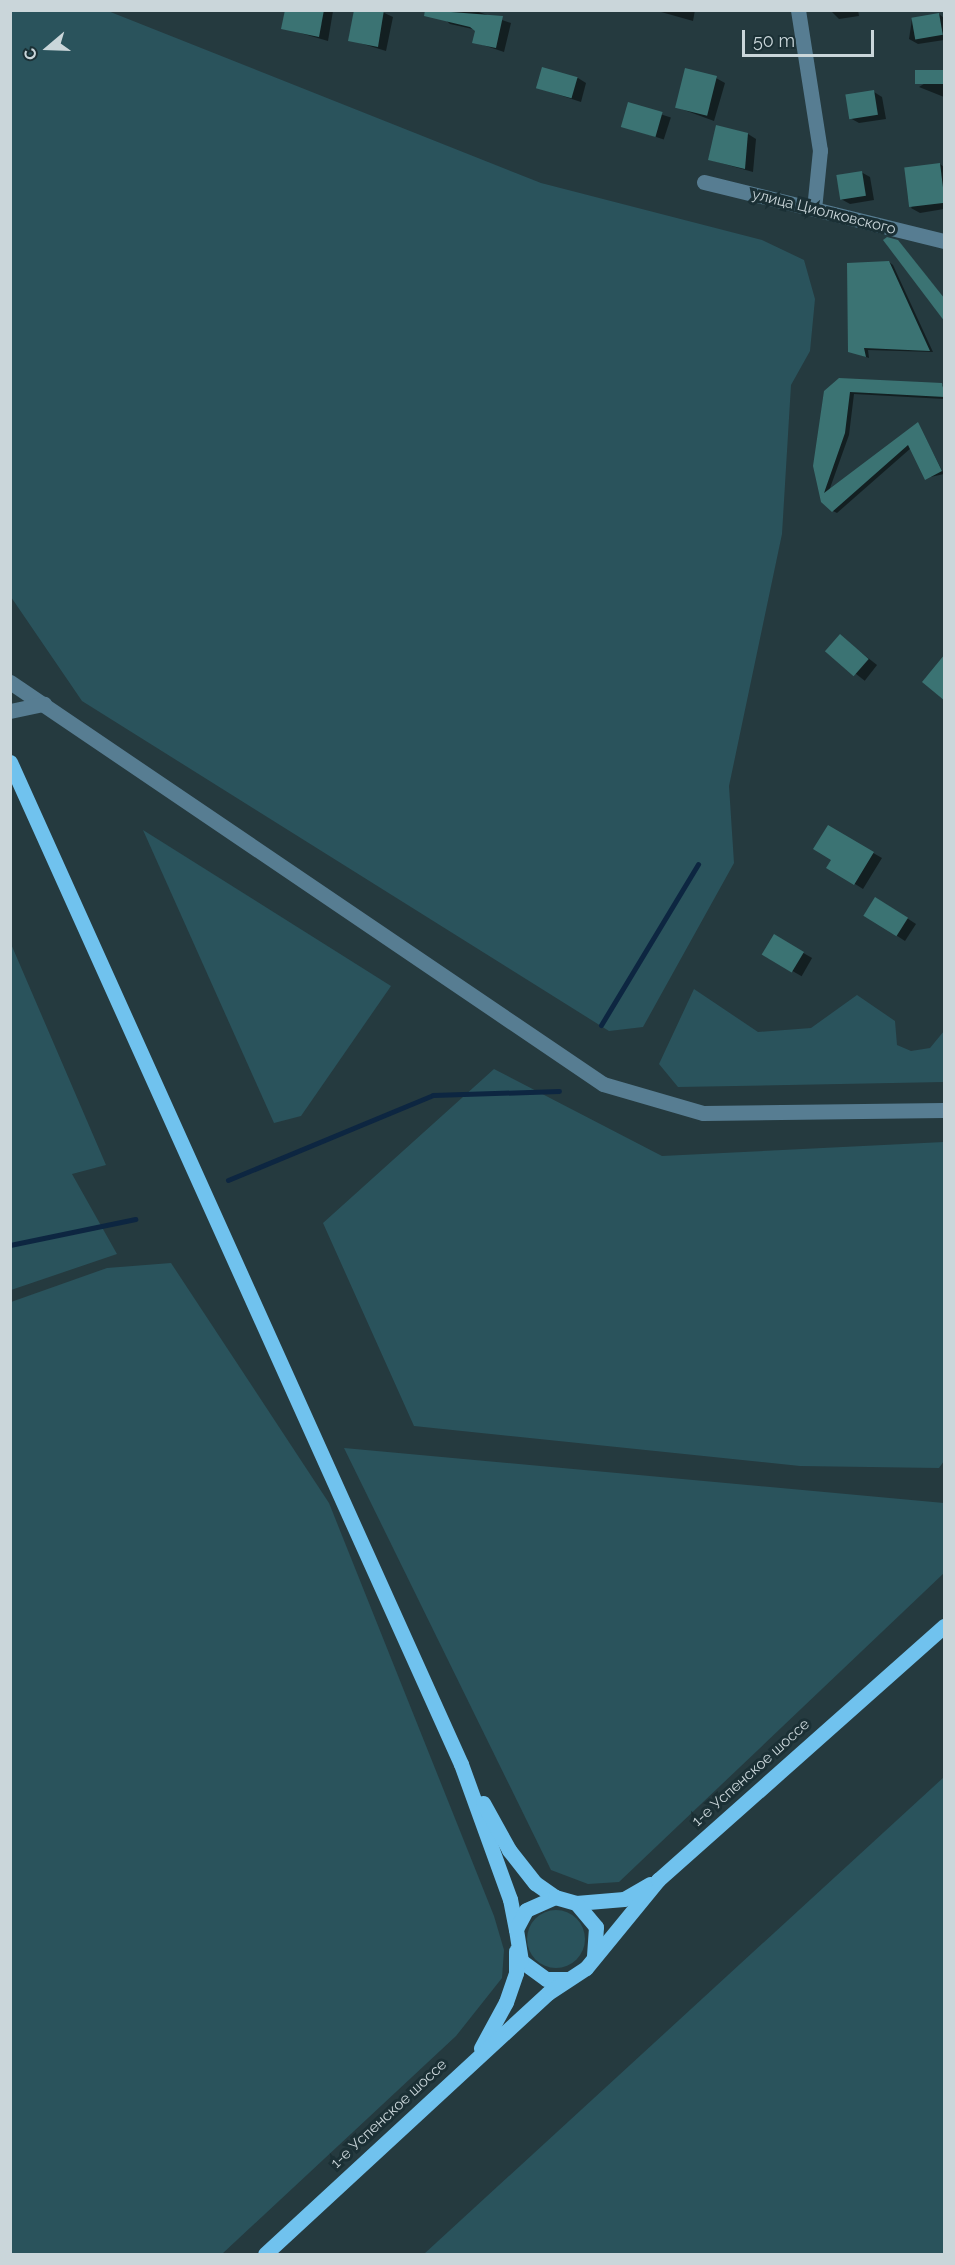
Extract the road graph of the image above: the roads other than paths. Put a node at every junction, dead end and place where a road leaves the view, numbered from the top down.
1 (798, 10) edge
2 (704, 182) dead end
3 (814, 210) junction
4 (945, 241) edge
5 (10, 682) edge
6 (44, 704) junction
7 (10, 711) edge
8 (10, 762) edge
9 (945, 1110) edge
10 (945, 1626) edge
11 (461, 1764) junction
12 (657, 1880) junction
13 (555, 1898) junction
14 (576, 1903) junction
15 (516, 1929) junction
16 (516, 1951) junction
17 (593, 1959) junction
18 (568, 1979) junction
19 (475, 2058) junction
20 (265, 2254) edge

1 - 3 street
2 - 3 street, улица Циолковского
3 - 4 street, улица Циолковского
5 - 6 street
6 - 7 street
6 - 9 street
8 - 11 main road
10 - 12 main road, 1-е Успенское шоссе
11 - 13 main road
11 - 15 main road
12 - 14 main road
12 - 17 main road, 1-е Успенское шоссе
13 - 14 main road
13 - 15 main road
14 - 17 main road
15 - 16 main road
16 - 18 main road
16 - 19 main road
17 - 18 main road, 1-е Успенское шоссе
18 - 19 main road, 1-е Успенское шоссе
19 - 20 main road, 1-е Успенское шоссе

